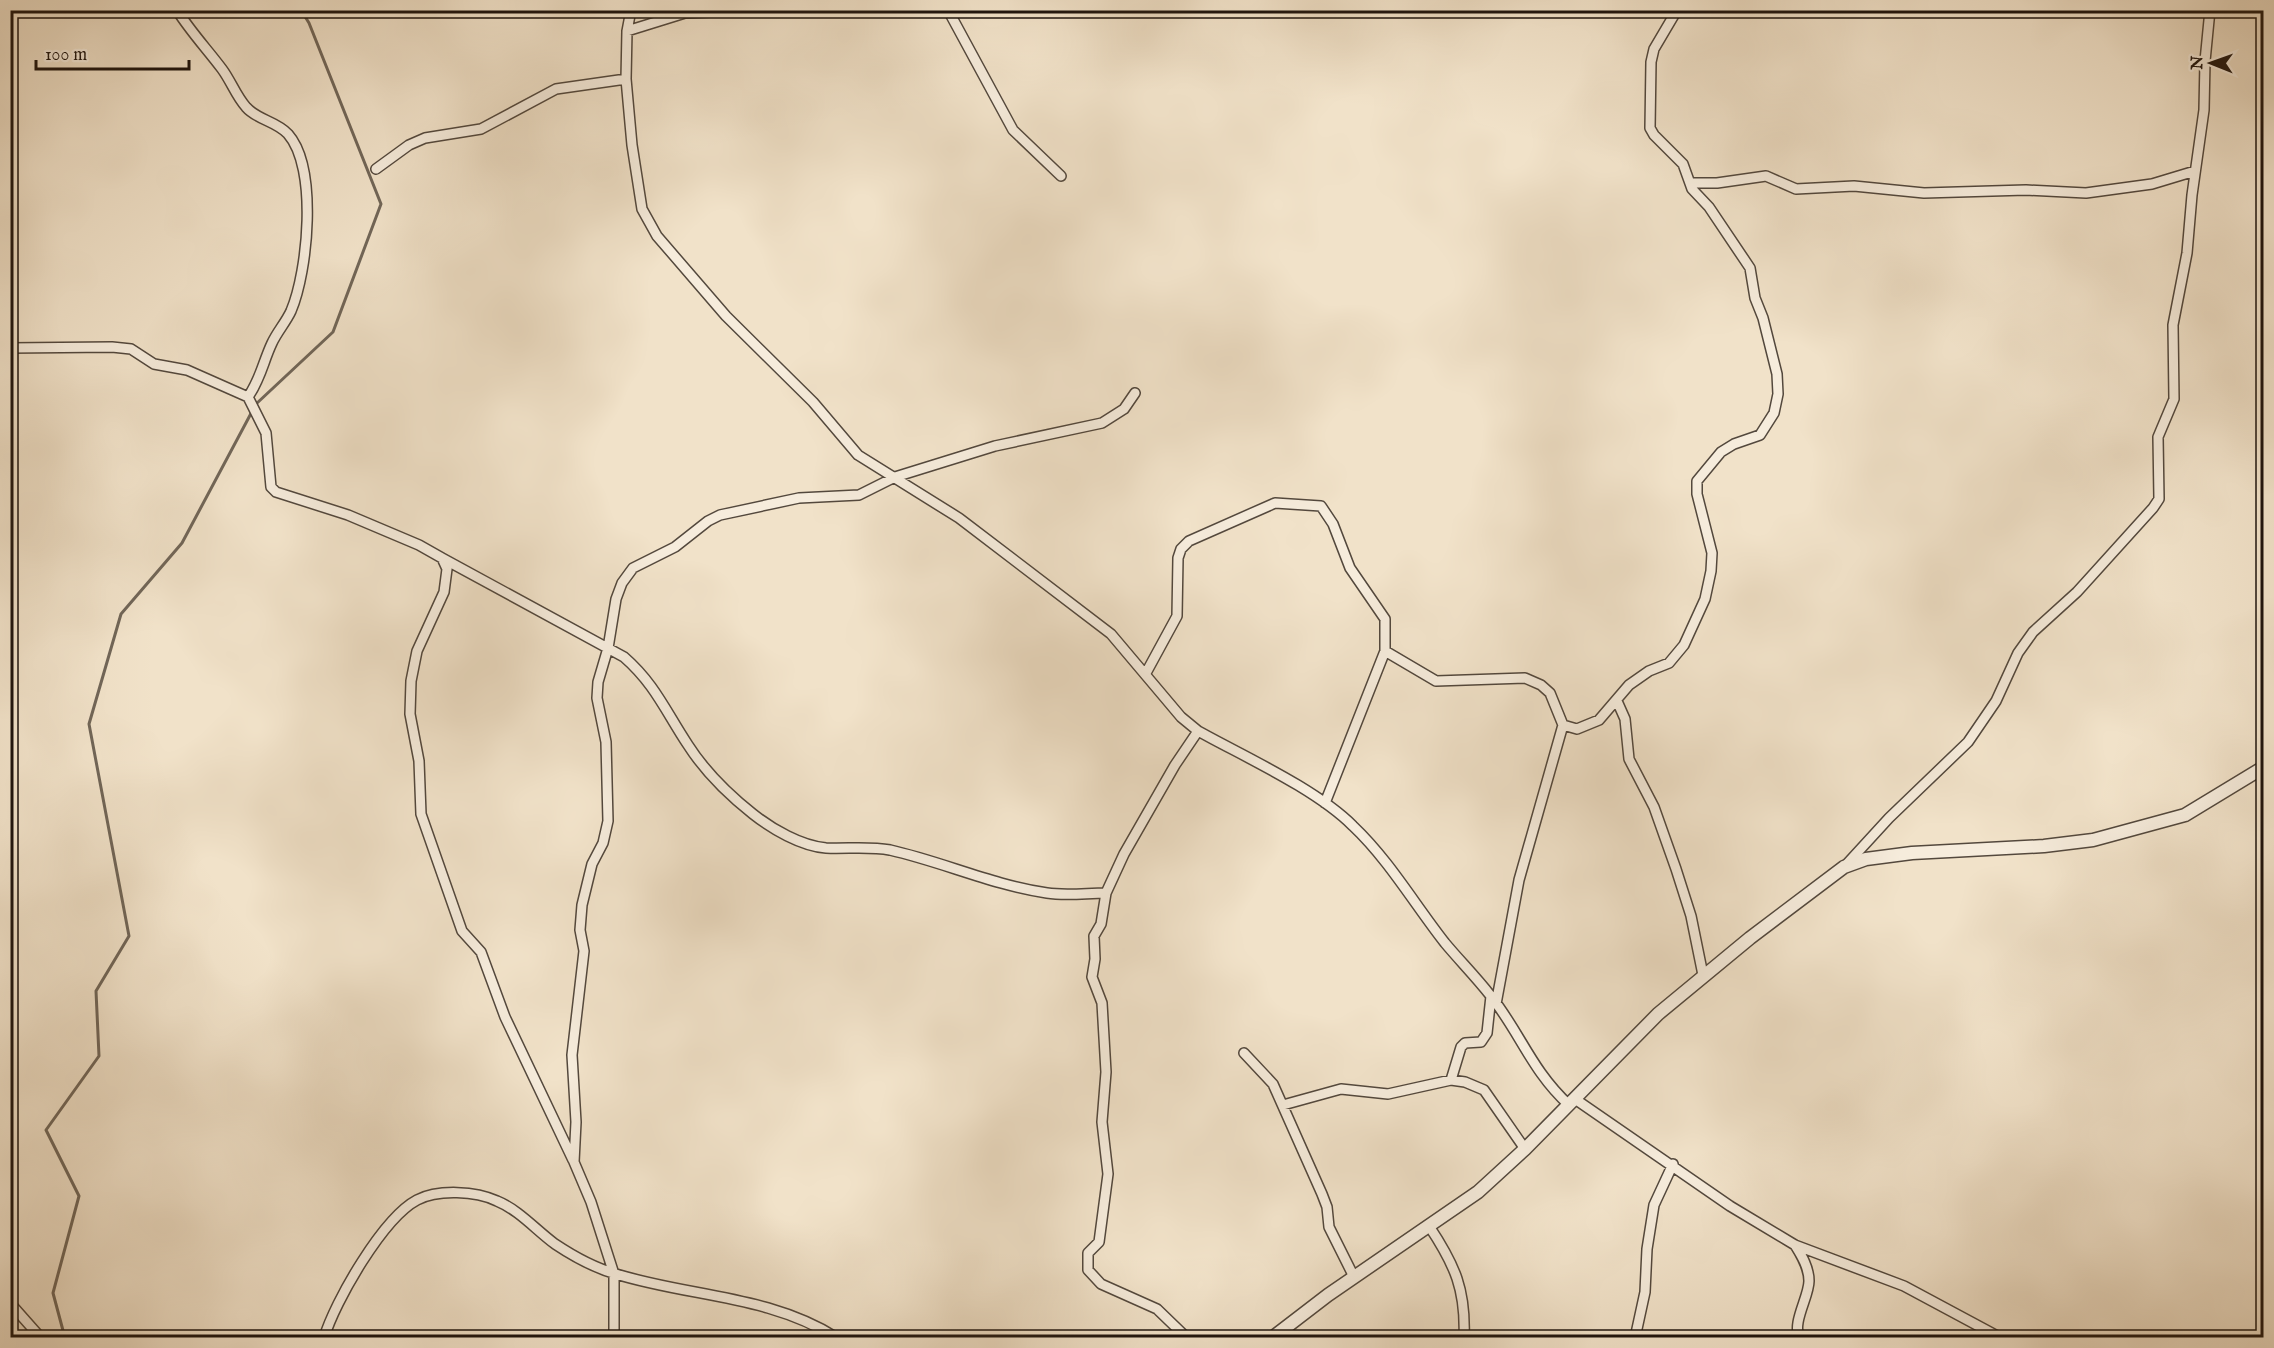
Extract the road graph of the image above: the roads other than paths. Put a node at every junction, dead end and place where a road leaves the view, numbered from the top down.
1 (177, 10) edge
2 (631, 10) edge
3 (761, 10) edge
4 (948, 10) edge
5 (1677, 10) edge
6 (2210, 10) edge
7 (627, 31) junction
8 (626, 79) junction
9 (376, 169) dead end
10 (2195, 171) junction
11 (1061, 176) dead end
12 (1690, 183) junction
13 (10, 348) edge
14 (1135, 393) dead end
15 (248, 397) junction
16 (895, 477) junction
17 (442, 558) junction
18 (608, 648) junction
19 (1385, 651) junction
20 (1146, 673) junction
21 (1617, 701) junction
22 (1563, 725) junction
23 (1198, 731) junction
24 (2264, 767) edge
25 (1325, 803) junction
26 (1844, 867) junction
27 (1106, 893) junction
28 (1703, 975) junction
29 (1494, 1000) junction
30 (1244, 1053) dead end
31 (1451, 1080) junction
32 (1572, 1102) junction
33 (1283, 1105) junction
34 (1525, 1149) junction
35 (574, 1162) junction
36 (1673, 1164) junction
37 (1429, 1226) junction
38 (1795, 1245) junction
39 (614, 1274) junction
40 (1354, 1277) junction
41 (10, 1303) edge
42 (1798, 1337) edge
43 (41, 1338) edge
44 (324, 1338) edge
45 (614, 1338) edge
46 (837, 1338) edge
47 (1187, 1338) edge
48 (1272, 1338) edge
49 (1464, 1338) edge
50 (1635, 1338) edge
51 (2001, 1338) edge

1 - 15 street
2 - 7 street
3 - 7 street
4 - 11 street
5 - 12 street
6 - 10 street
7 - 8 street
8 - 9 street
8 - 16 street
10 - 12 street
10 - 26 street
12 - 21 street
13 - 15 street
14 - 16 street
15 - 17 street
16 - 18 street
16 - 20 street
17 - 18 street
17 - 35 street
18 - 27 street
18 - 35 street
19 - 20 street
19 - 22 street
19 - 25 street
20 - 23 street
21 - 22 street
21 - 28 street
22 - 29 street
23 - 25 street
23 - 27 street
24 - 26 street
25 - 29 street
26 - 28 street
27 - 47 street
28 - 32 street
29 - 31 street
29 - 32 street
30 - 33 street
31 - 33 street
31 - 34 street
32 - 34 street
32 - 36 street
33 - 40 street
34 - 37 street
35 - 39 street
36 - 38 street
36 - 50 street
37 - 40 street
37 - 49 street
38 - 42 street
38 - 51 street
39 - 44 street
39 - 45 street
39 - 46 street
40 - 48 street
41 - 43 street

